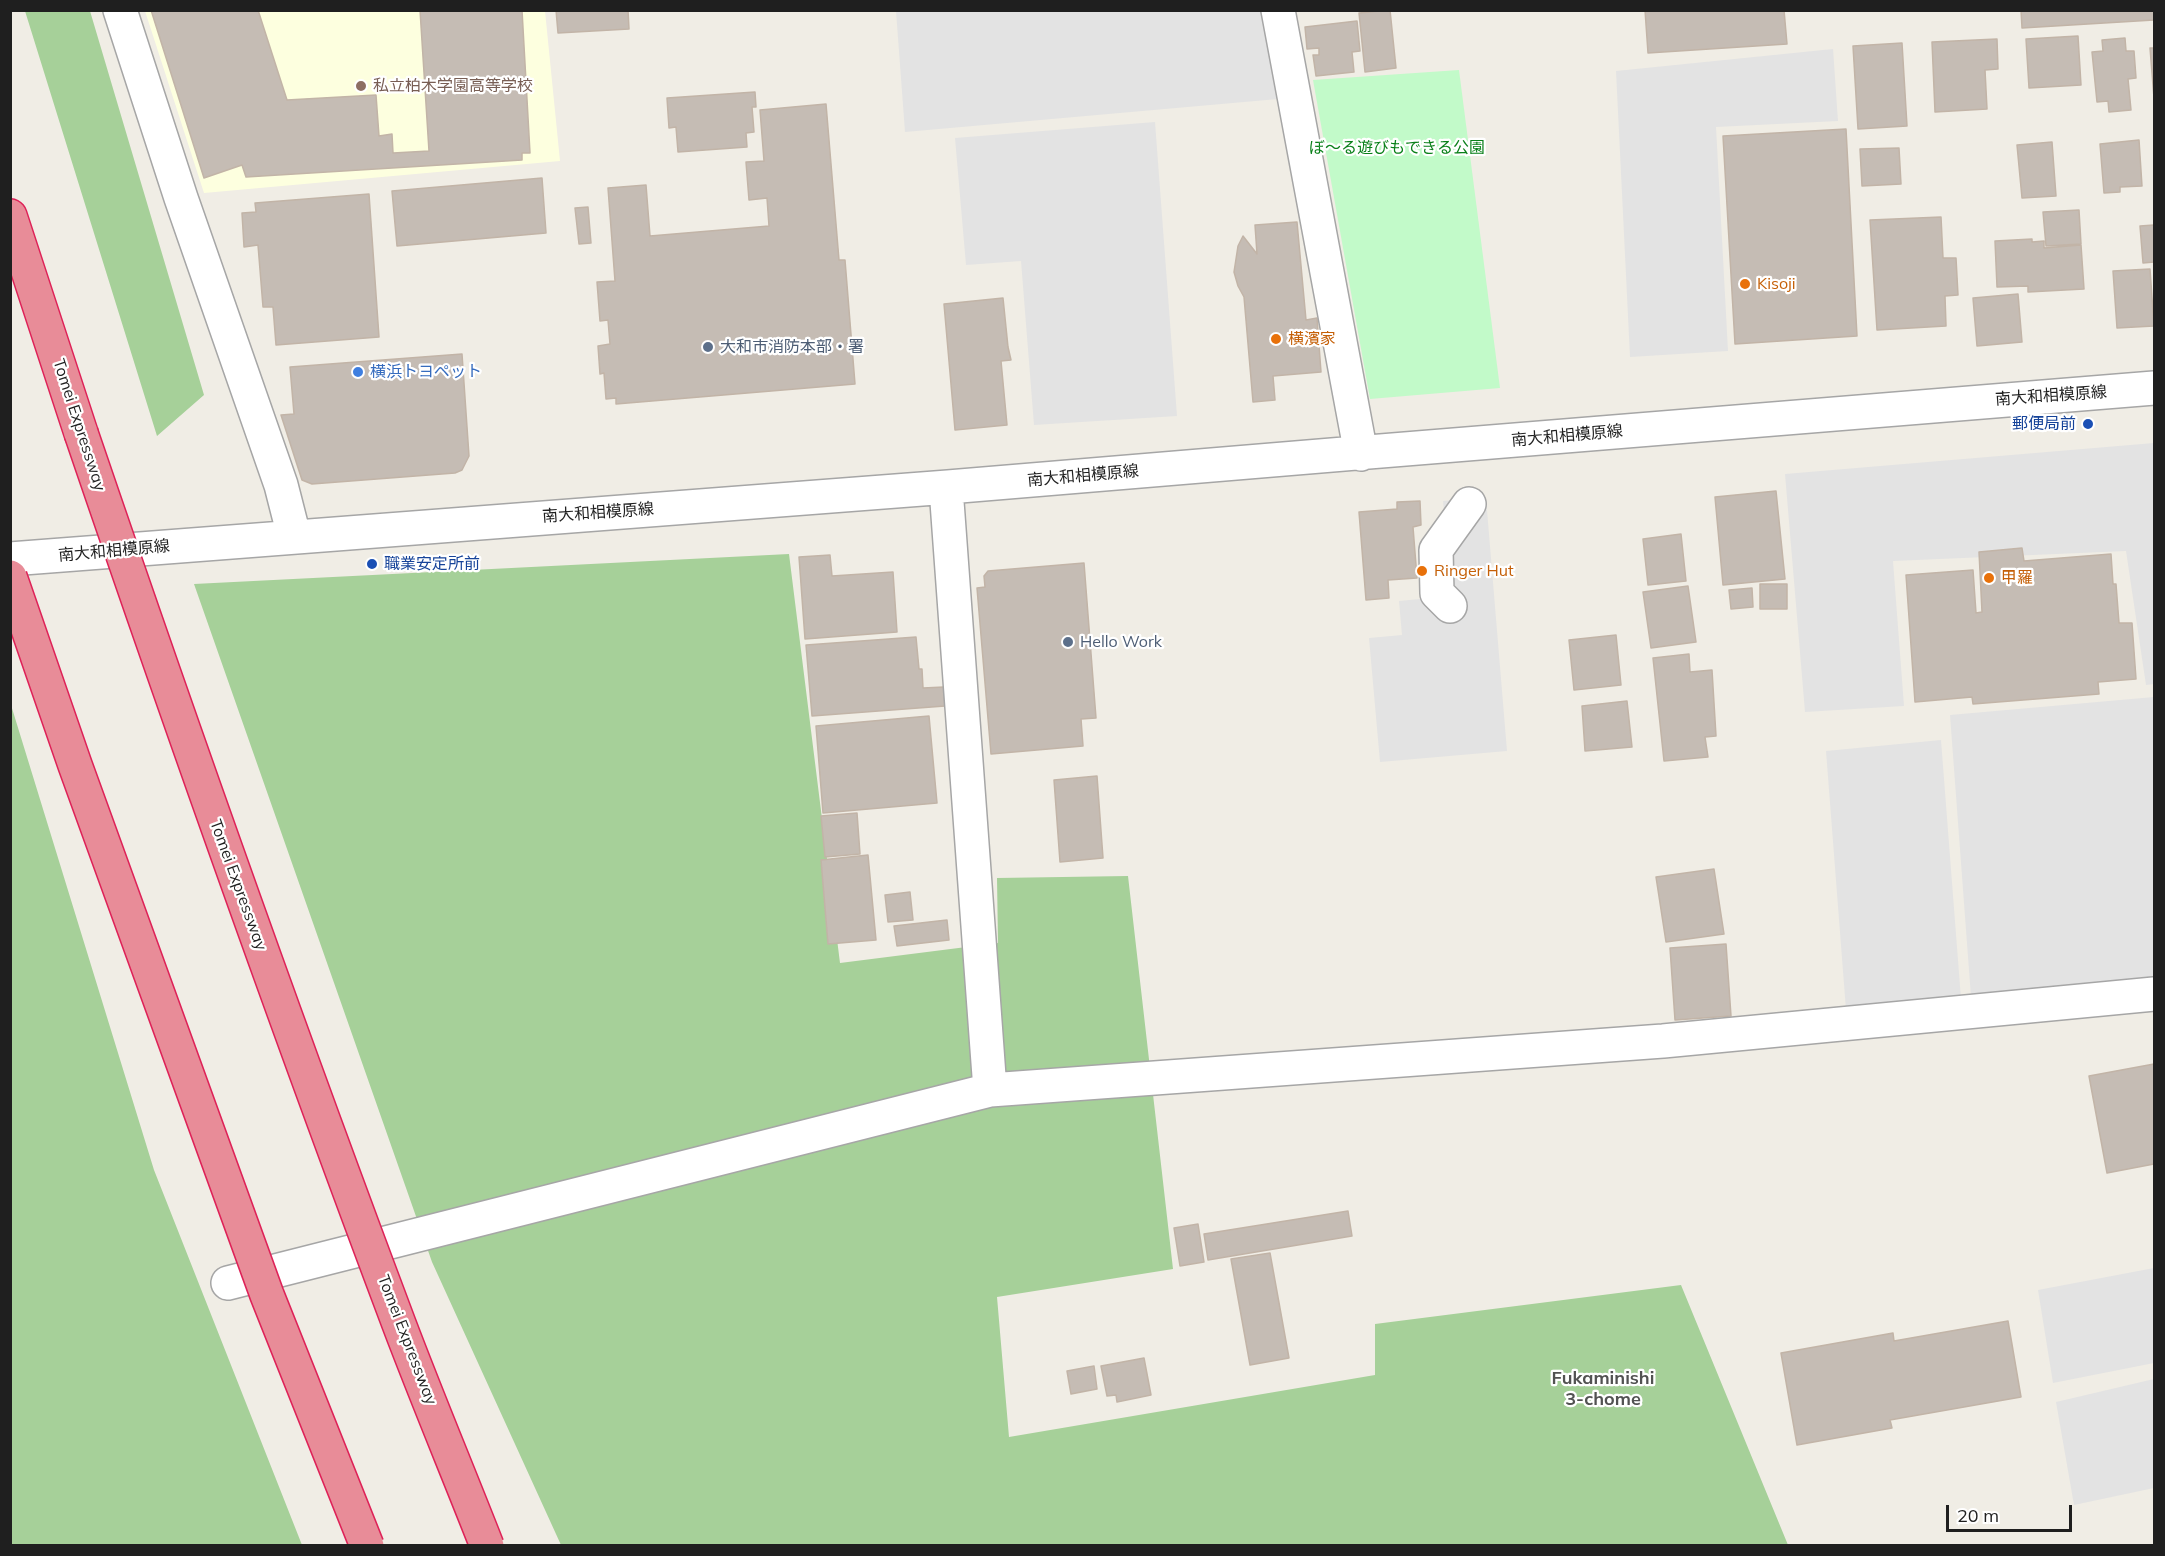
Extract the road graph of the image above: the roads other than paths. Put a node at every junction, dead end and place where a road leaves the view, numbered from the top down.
1 (120, 10) edge
2 (1278, 10) edge
3 (10, 216) edge
4 (2154, 388) edge
5 (1361, 454) junction
6 (946, 488) junction
7 (1469, 504) dead end
8 (294, 536) junction
9 (10, 559) edge
10 (10, 577) edge
11 (1450, 606) dead end
12 (2154, 994) edge
13 (990, 1090) junction
14 (228, 1282) dead end
15 (367, 1545) edge
16 (487, 1545) edge

1 - 8 street
2 - 5 street
3 - 16 highway, Tomei Expressway, bridge
4 - 5 street, 南大和相模原線
5 - 6 street, 南大和相模原線
6 - 8 street, 南大和相模原線
6 - 13 street
7 - 11 street
8 - 9 street, 南大和相模原線
10 - 15 highway, bridge
12 - 13 street
13 - 14 street

